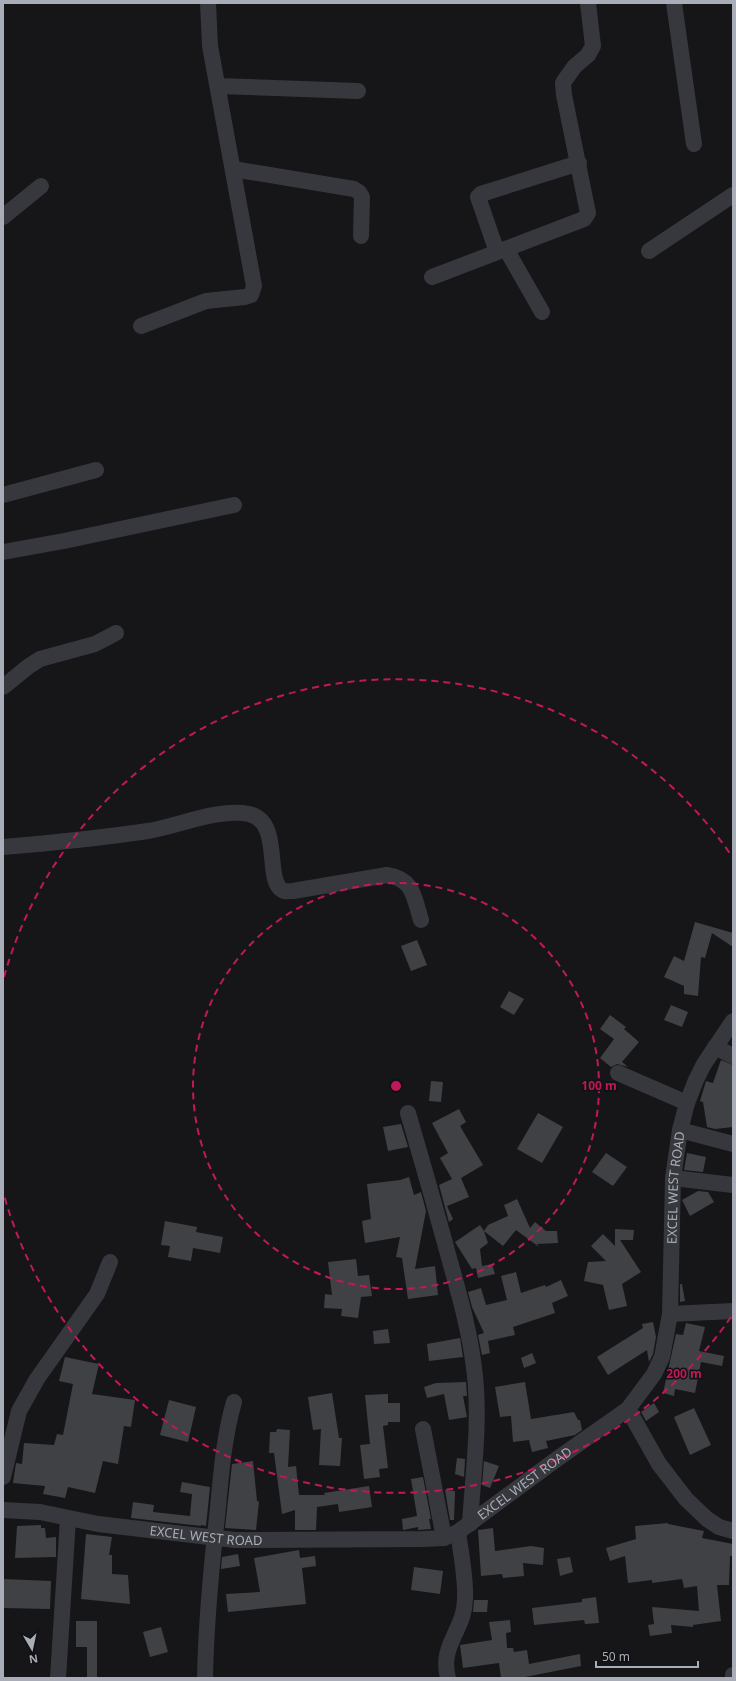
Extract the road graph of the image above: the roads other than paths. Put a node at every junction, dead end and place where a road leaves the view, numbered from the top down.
1 (208, 3) edge
2 (588, 3) edge
3 (674, 3) edge
4 (218, 86) junction
5 (358, 90) dead end
6 (694, 144) dead end
7 (579, 163) junction
8 (233, 169) junction
9 (41, 186) dead end
10 (733, 195) edge
11 (3, 217) edge
12 (361, 236) dead end
13 (501, 251) junction
14 (649, 252) dead end
15 (432, 277) dead end
16 (542, 312) dead end
17 (141, 326) dead end
18 (96, 470) dead end
19 (3, 495) edge
20 (234, 505) dead end
21 (3, 552) edge
22 (116, 634) dead end
23 (3, 687) edge
24 (3, 846) edge
25 (421, 920) dead end
26 (733, 1021) edge
27 (715, 1048) junction
28 (733, 1056) edge
29 (618, 1073) dead end
30 (687, 1104) junction
31 (408, 1113) dead end
32 (680, 1130) junction
33 (733, 1144) edge
34 (673, 1178) junction
35 (733, 1185) edge
36 (110, 1262) dead end
37 (733, 1311) edge
38 (670, 1314) junction
39 (234, 1402) dead end
40 (628, 1409) junction
41 (423, 1430) dead end
42 (3, 1477) edge
43 (3, 1510) edge
44 (68, 1519) junction
45 (457, 1532) junction
46 (733, 1532) edge
47 (214, 1538) junction
48 (58, 1678) edge
49 (205, 1678) edge
50 (448, 1678) edge

1 - 4 street
2 - 7 street
3 - 6 street
4 - 5 street
4 - 8 street
7 - 13 street
7 - 13 street
8 - 12 street
8 - 17 street
9 - 11 street
10 - 14 street
13 - 15 street
13 - 16 street
18 - 19 street
20 - 21 street
22 - 23 street
24 - 25 street
26 - 27 street, EXCEL WEST ROAD
27 - 28 street
27 - 30 street, EXCEL WEST ROAD
29 - 30 street
30 - 32 street, EXCEL WEST ROAD
31 - 45 street
32 - 33 street
32 - 34 street, EXCEL WEST ROAD
34 - 35 street
34 - 38 street, EXCEL WEST ROAD
36 - 42 street
37 - 38 street
38 - 40 street, EXCEL WEST ROAD
39 - 47 street
40 - 45 street, EXCEL WEST ROAD
40 - 46 street
41 - 45 street
43 - 44 street, EXCEL WEST ROAD
44 - 47 street, EXCEL WEST ROAD
44 - 48 street
45 - 47 street, EXCEL WEST ROAD
45 - 50 street
47 - 49 street

